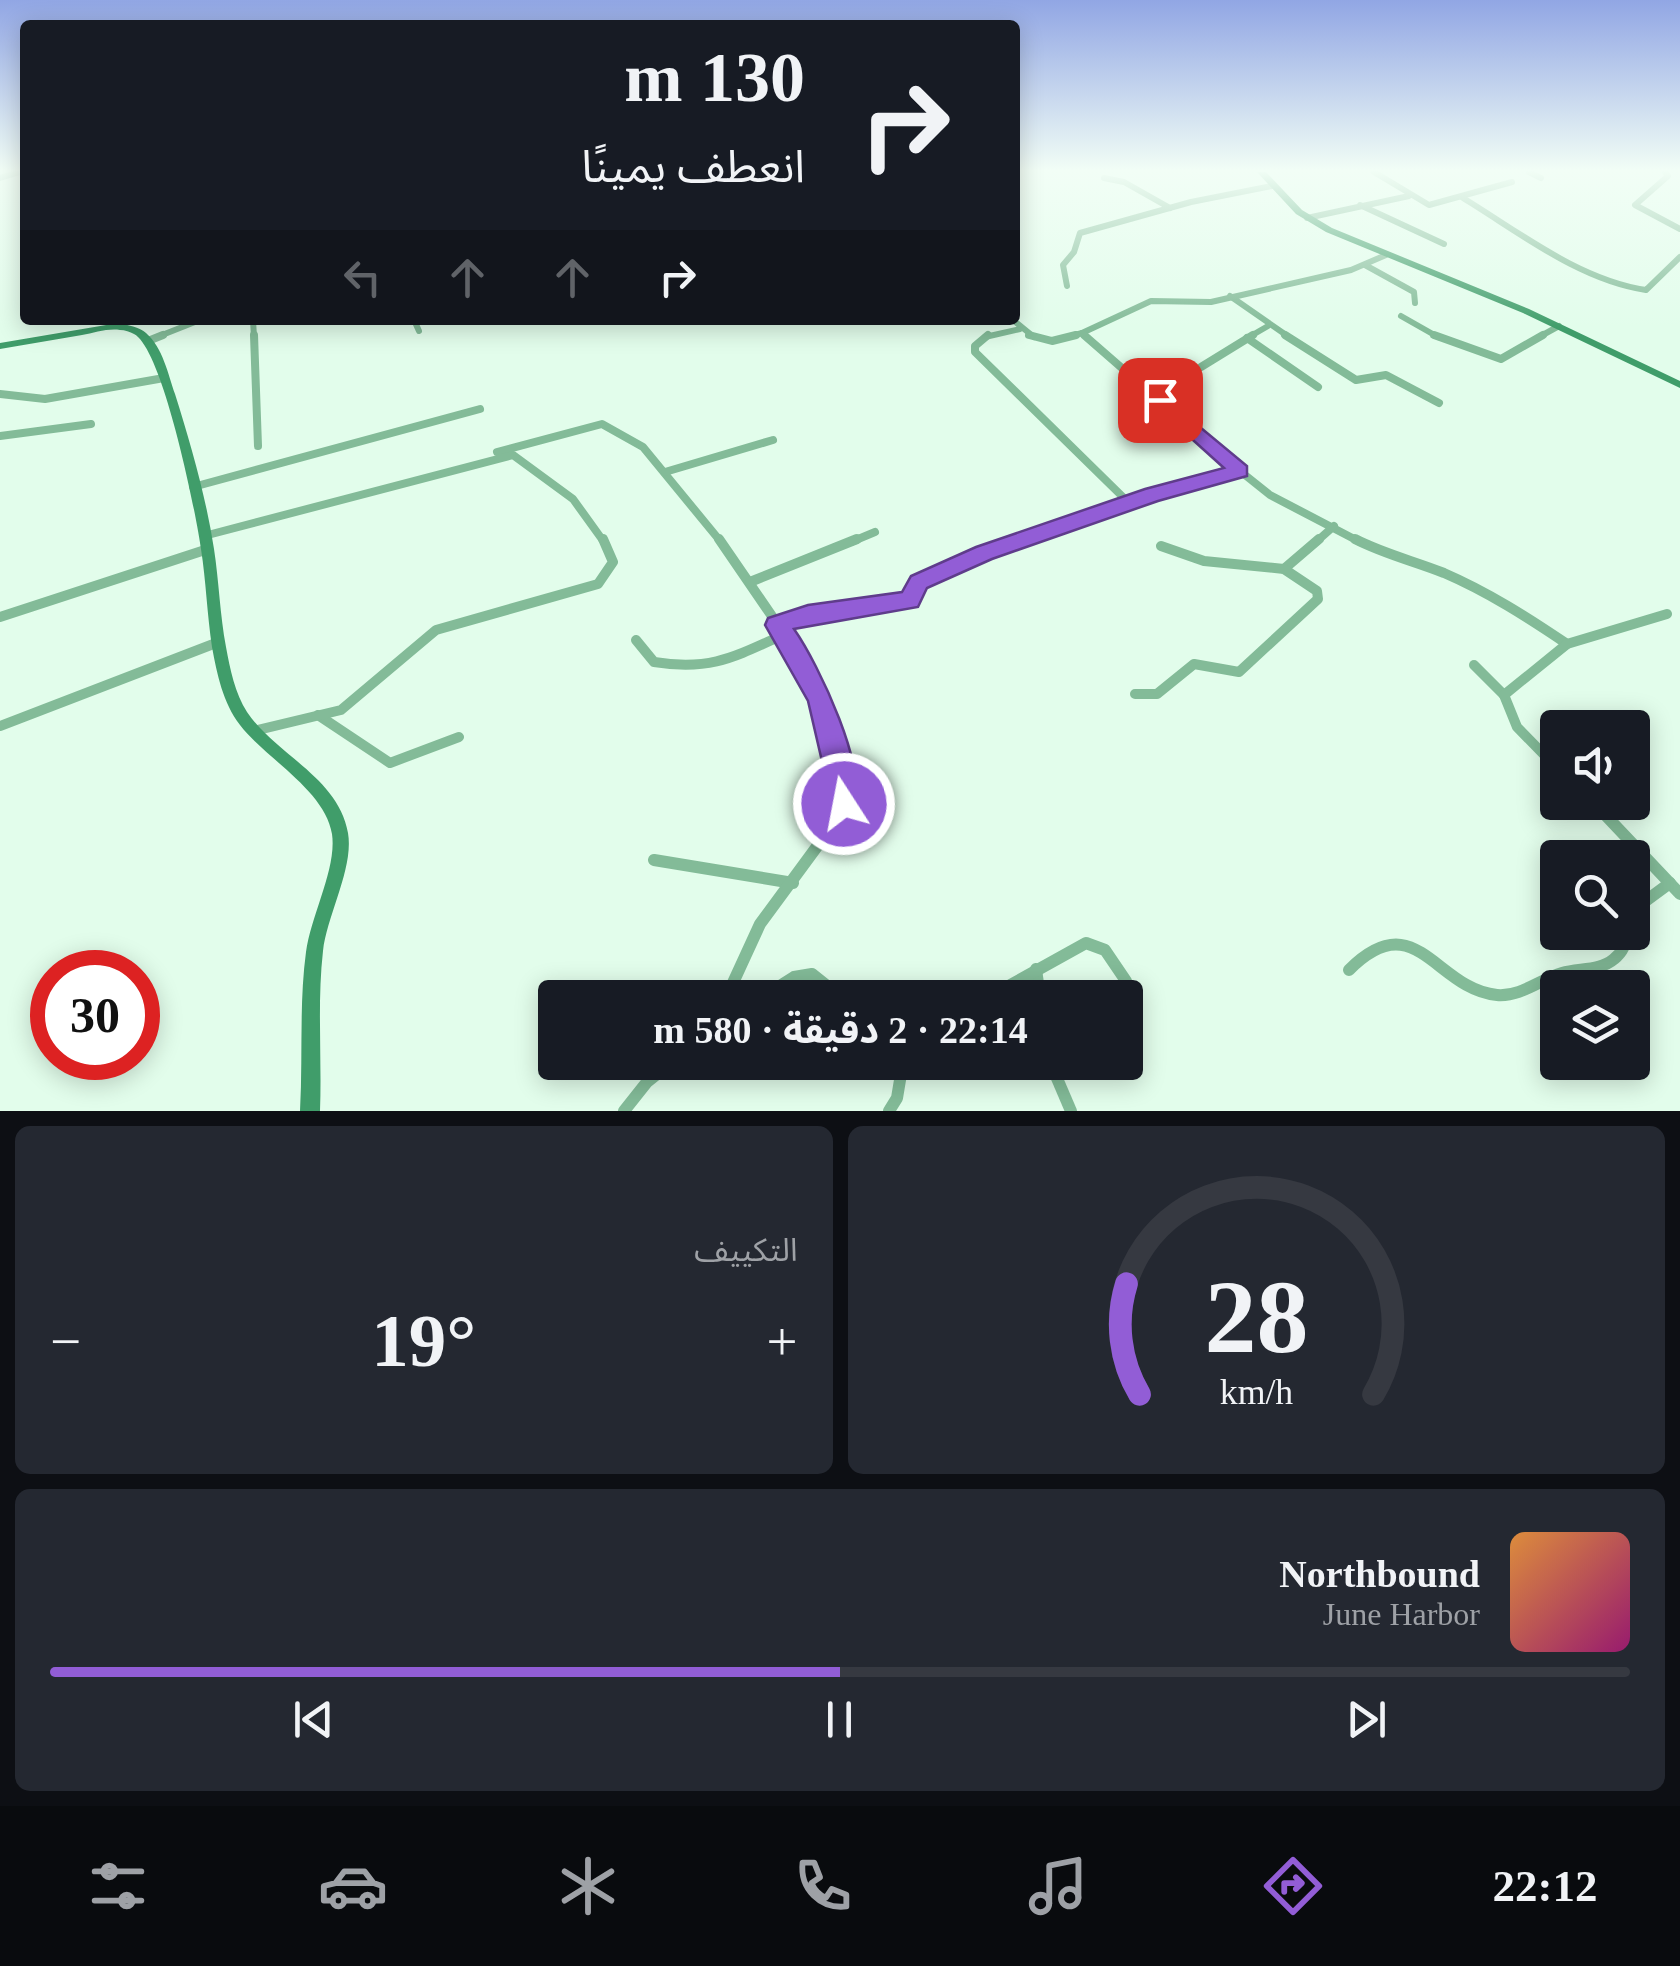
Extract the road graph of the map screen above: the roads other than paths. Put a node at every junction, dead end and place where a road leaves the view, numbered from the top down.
1 (1113, 224) edge
2 (1320, 224) edge
3 (1401, 224) edge
4 (1506, 224) edge
5 (1444, 244) dead end
6 (1386, 256) junction
7 (1680, 257) edge
8 (1365, 266) junction
9 (1066, 286) dead end
10 (1230, 296) junction
11 (1416, 303) dead end
12 (1401, 316) dead end
13 (183, 325) edge
14 (254, 325) edge
15 (416, 325) edge
16 (1017, 325) edge
17 (1268, 326) junction
18 (1559, 326) junction
19 (1020, 329) junction
20 (419, 331) dead end
21 (1082, 333) junction
22 (1248, 338) junction
23 (148, 341) junction
24 (0, 346) edge
25 (1201, 367) dead end
26 (164, 378) junction
27 (1680, 385) edge
28 (1318, 387) dead end
29 (0, 394) edge
30 (1439, 403) dead end
31 (480, 409) dead end
32 (91, 424) dead end
33 (0, 436) edge
34 (773, 440) dead end
35 (258, 446) dead end
36 (1240, 471) junction
37 (665, 472) junction
38 (438, 475) junction
39 (194, 488) junction
40 (1129, 502) junction
41 (1334, 526) junction
42 (875, 532) dead end
43 (206, 542) junction
44 (1161, 546) dead end
45 (1284, 569) junction
46 (750, 582) junction
47 (1666, 614) dead end
48 (0, 617) edge
49 (781, 630) junction
50 (636, 640) dead end
51 (216, 643) junction
52 (1566, 644) junction
53 (1474, 666) dead end
54 (1135, 694) dead end
55 (1504, 696) junction
56 (318, 715) junction
57 (0, 726) edge
58 (254, 732) junction
59 (459, 737) dead end
60 (1540, 751) edge
61 (1610, 820) edge
62 (654, 860) dead end
63 (793, 883) junction
64 (1670, 884) junction
65 (1680, 894) edge
66 (1650, 899) edge
67 (1622, 950) edge
68 (1036, 969) junction
69 (1349, 970) dead end
70 (734, 980) edge
71 (788, 980) edge
72 (828, 980) edge
73 (1018, 980) edge
74 (1038, 980) edge
75 (1125, 980) edge
76 (650, 1080) edge
77 (901, 1080) edge
78 (1058, 1080) edge
79 (310, 1111) edge
80 (624, 1111) edge
81 (888, 1111) edge
82 (1071, 1111) edge

1 - 9 street
2 - 6 street
3 - 5 street
4 - 7 street
6 - 8 street
6 - 18 street
8 - 10 street
8 - 11 street
10 - 17 street
10 - 21 street
12 - 18 street
13 - 23 street
14 - 35 street
15 - 20 street
16 - 19 street
17 - 22 street
17 - 30 street
18 - 27 street
19 - 21 street
19 - 40 street
21 - 36 street
22 - 25 street
22 - 28 street
23 - 24 street
23 - 26 street
26 - 29 street
26 - 39 street
31 - 39 street
32 - 33 street
34 - 37 street
36 - 40 street
36 - 41 street
37 - 38 street
37 - 46 street
38 - 43 street
38 - 56 street
39 - 43 street
40 - 49 street
41 - 45 street
41 - 52 street
42 - 46 street
43 - 48 street
43 - 51 street
44 - 45 street
45 - 54 street
46 - 49 street
47 - 52 street
49 - 50 street
49 - 63 street
51 - 57 street
51 - 58 street
52 - 55 street
53 - 55 street
55 - 60 street
56 - 58 street
56 - 59 street
58 - 79 street
61 - 64 street
62 - 63 street
63 - 70 street
64 - 65 street
64 - 66 street
67 - 69 street
68 - 73 street
68 - 74 street
68 - 75 street
71 - 72 street
76 - 80 street
77 - 81 street
78 - 82 street

